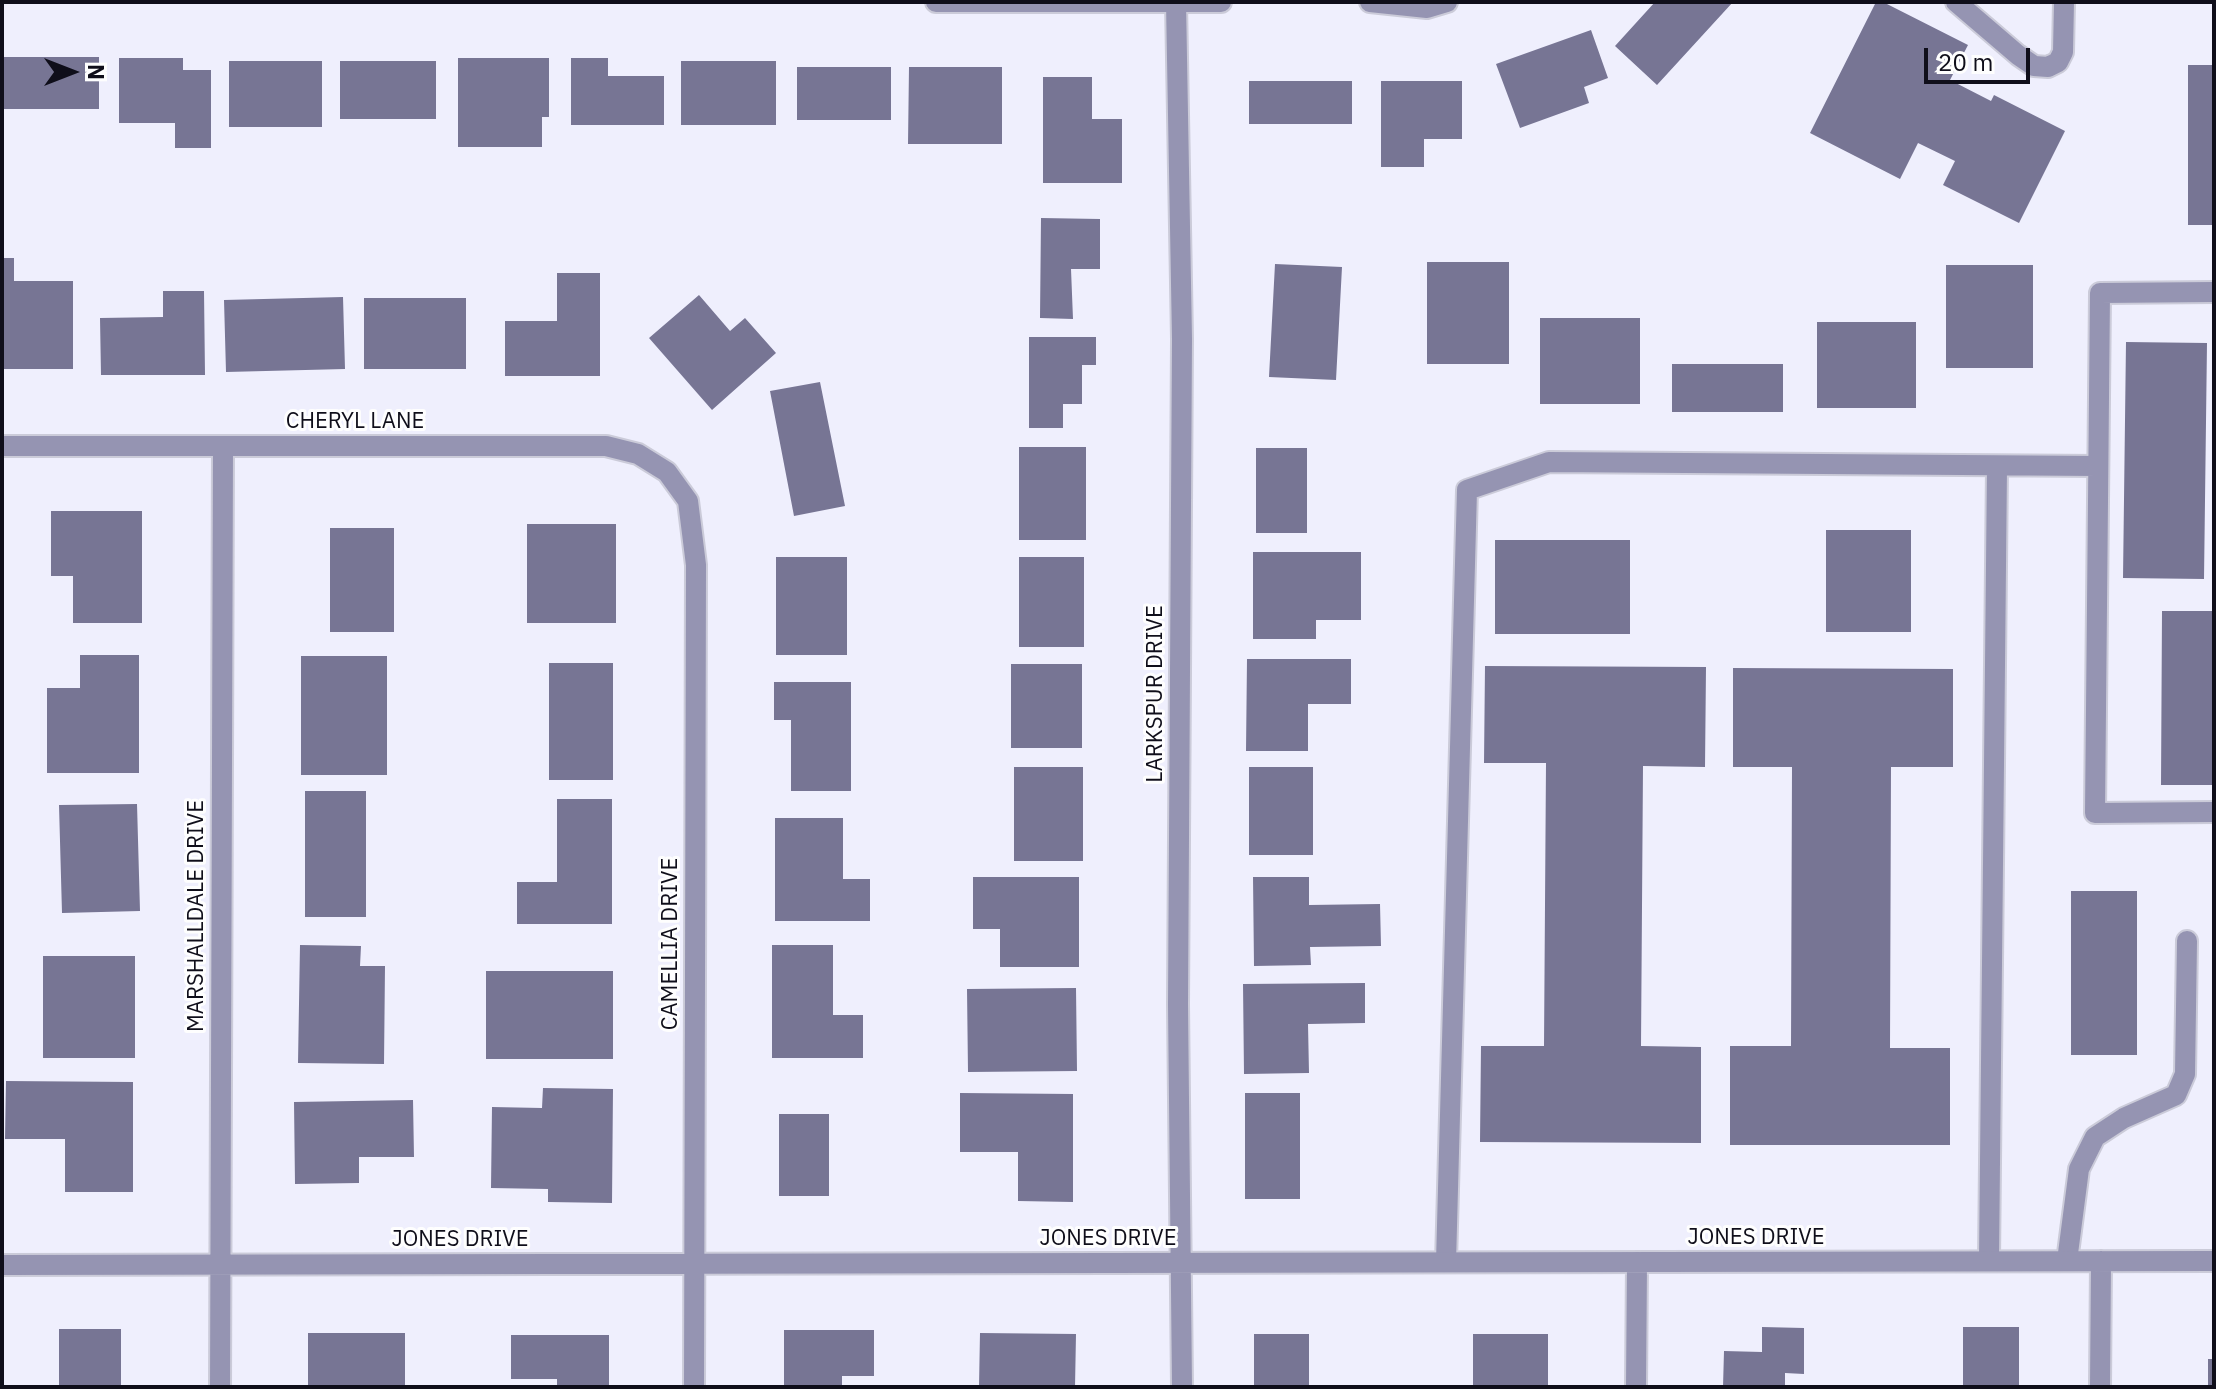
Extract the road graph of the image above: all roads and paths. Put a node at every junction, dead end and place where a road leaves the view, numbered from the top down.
1 (936, 2) edge
2 (1176, 2) edge
3 (1221, 2) edge
4 (1370, 2) edge
5 (1447, 2) edge
6 (1956, 2) edge
7 (2064, 2) edge
8 (2214, 292) edge
9 (2, 446) edge
10 (223, 446) junction
11 (1997, 466) junction
12 (2098, 466) junction
13 (688, 501) joint
14 (2214, 812) edge
15 (2187, 941) dead end
16 (1989, 1261) junction
17 (2067, 1261) junction
18 (2101, 1261) junction
19 (2214, 1261) edge
20 (1446, 1262) junction
21 (1637, 1262) junction
22 (1181, 1263) junction
23 (694, 1264) junction
24 (2, 1265) edge
25 (220, 1265) junction
26 (220, 1387) edge
27 (694, 1387) edge
28 (1182, 1387) edge
29 (1636, 1387) edge
30 (2100, 1387) edge

1 - 2 street
2 - 3 street
2 - 22 street, LARKSPUR DRIVE
4 - 5 street
6 - 7 street
8 - 12 street
9 - 10 street, CHERYL LANE
10 - 13 street, CHERYL LANE
10 - 25 street, MARSHALLDALE DRIVE
11 - 12 street
11 - 16 street
11 - 20 street
12 - 14 street
13 - 23 street, CAMELLIA DRIVE
15 - 17 street
16 - 17 street, JONES DRIVE
16 - 21 street, JONES DRIVE
17 - 18 street, JONES DRIVE
18 - 19 street, JONES DRIVE
18 - 30 street
20 - 21 street, JONES DRIVE
20 - 22 street, JONES DRIVE
21 - 29 street
22 - 23 street, JONES DRIVE
22 - 28 street, LARKSPUR DRIVE
23 - 25 street, JONES DRIVE
23 - 27 street, CAMELLIA DRIVE
24 - 25 street, JONES DRIVE
25 - 26 street, MARSHALLDALE DRIVE

